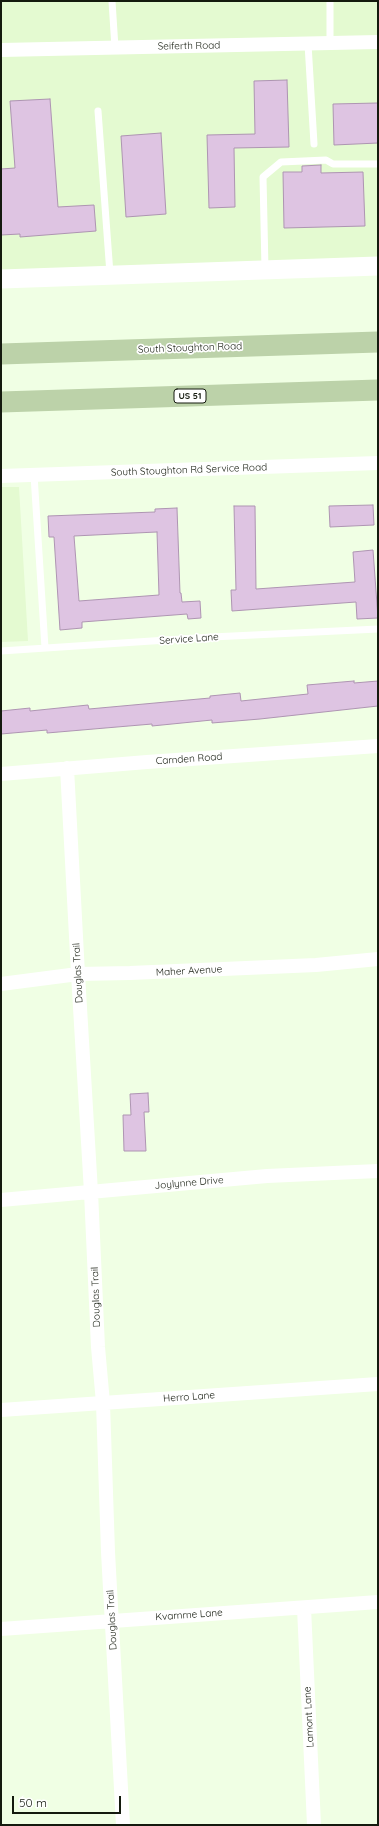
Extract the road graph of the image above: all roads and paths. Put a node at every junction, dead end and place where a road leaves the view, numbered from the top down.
1 (112, 1) edge
2 (330, 1) edge
3 (378, 42) edge
4 (330, 43) junction
5 (308, 44) junction
6 (115, 48) junction
7 (1, 50) edge
8 (98, 111) dead end
9 (314, 144) dead end
10 (378, 164) edge
11 (378, 266) edge
12 (264, 271) junction
13 (110, 276) junction
14 (1, 279) edge
15 (378, 342) edge
16 (1, 354) edge
17 (378, 390) edge
18 (1, 402) edge
19 (378, 463) edge
20 (34, 475) junction
21 (1, 476) edge
22 (378, 629) edge
23 (45, 648) junction
24 (1, 651) edge
25 (378, 746) edge
26 (67, 768) junction
27 (1, 774) edge
28 (378, 959) edge
29 (78, 974) junction
30 (1, 984) edge
31 (378, 1171) edge
32 (91, 1192) junction
33 (1, 1200) edge
34 (378, 1384) edge
35 (103, 1403) junction
36 (1, 1410) edge
37 (378, 1602) edge
38 (304, 1608) junction
39 (112, 1622) junction
40 (1, 1629) edge
41 (123, 1825) edge
42 (314, 1825) edge

1 - 6 lane
2 - 4 lane
3 - 4 street, Seiferth Road
4 - 5 street, Seiferth Road
5 - 6 street, Seiferth Road
5 - 9 lane
6 - 7 street, Seiferth Road
8 - 13 lane
10 - 12 lane
11 - 12 street
12 - 13 street
13 - 14 street
15 - 16 main road, South Stoughton Road
17 - 18 main road, US 51
19 - 20 street, South Stoughton Rd Service Road
20 - 21 street, South Stoughton Rd Service Road
20 - 23 lane
22 - 23 lane, Service Lane
23 - 24 lane, Service Lane
25 - 26 street, Camden Road
26 - 27 street, Camden Road
26 - 29 street, Douglas Trail
28 - 29 street, Maher Avenue
29 - 30 street, Maher Avenue
29 - 32 street, Douglas Trail
31 - 32 street, Joylynne Drive
32 - 33 street, Joylynne Drive
32 - 35 street, Douglas Trail
34 - 35 street, Herro Lane
35 - 36 street, Herro Lane
35 - 39 street, Douglas Trail
37 - 38 street, Kvamme Lane
38 - 39 street, Kvamme Lane
38 - 42 street, Lamont Lane
39 - 40 street, Kvamme Lane
39 - 41 street, Douglas Trail

